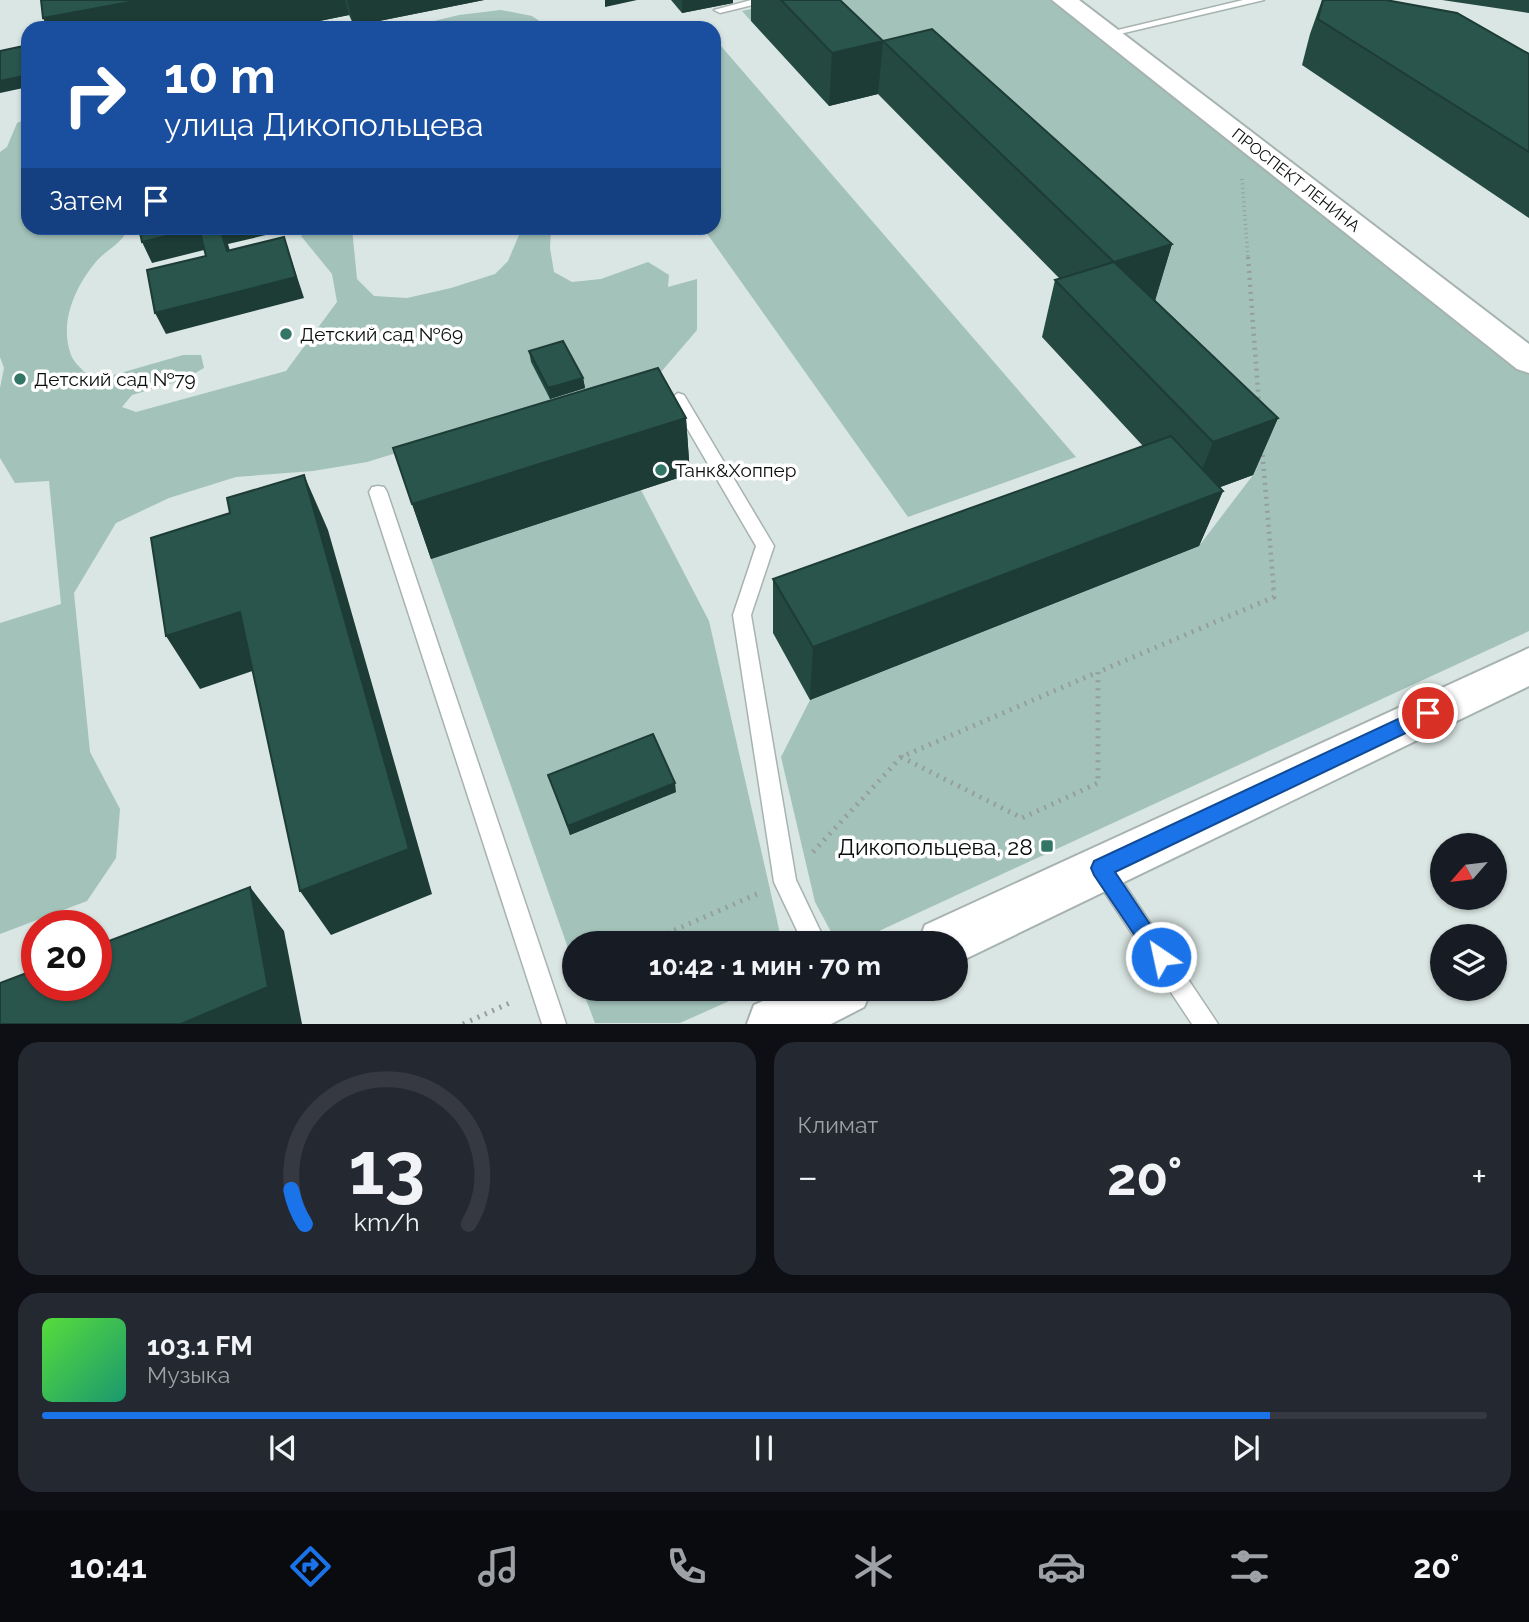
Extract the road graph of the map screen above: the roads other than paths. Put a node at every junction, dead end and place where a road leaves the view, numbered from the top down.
1 (767, 0) edge
2 (1063, 0) edge
3 (1258, 0) edge
4 (720, 10) dead end
5 (1107, 34) junction
6 (1500, 338) junction
7 (1529, 353) edge
8 (1529, 361) edge
9 (678, 399) edge
10 (378, 492) dead end
11 (1529, 666) edge
12 (1101, 868) junction
13 (809, 931) edge
14 (968, 931) edge
15 (819, 1001) edge
16 (554, 1024) edge
17 (773, 1024) edge
18 (1206, 1024) edge

1 - 4 lane
2 - 5 street, ПРОСПЕКТ ЛЕНИНА
3 - 5 lane
5 - 6 street, ПРОСПЕКТ ЛЕНИНА
6 - 7 lane
6 - 8 street, ПРОСПЕКТ ЛЕНИНА
9 - 13 lane
10 - 16 lane
11 - 12 street
12 - 14 street
12 - 18 lane
15 - 17 street

